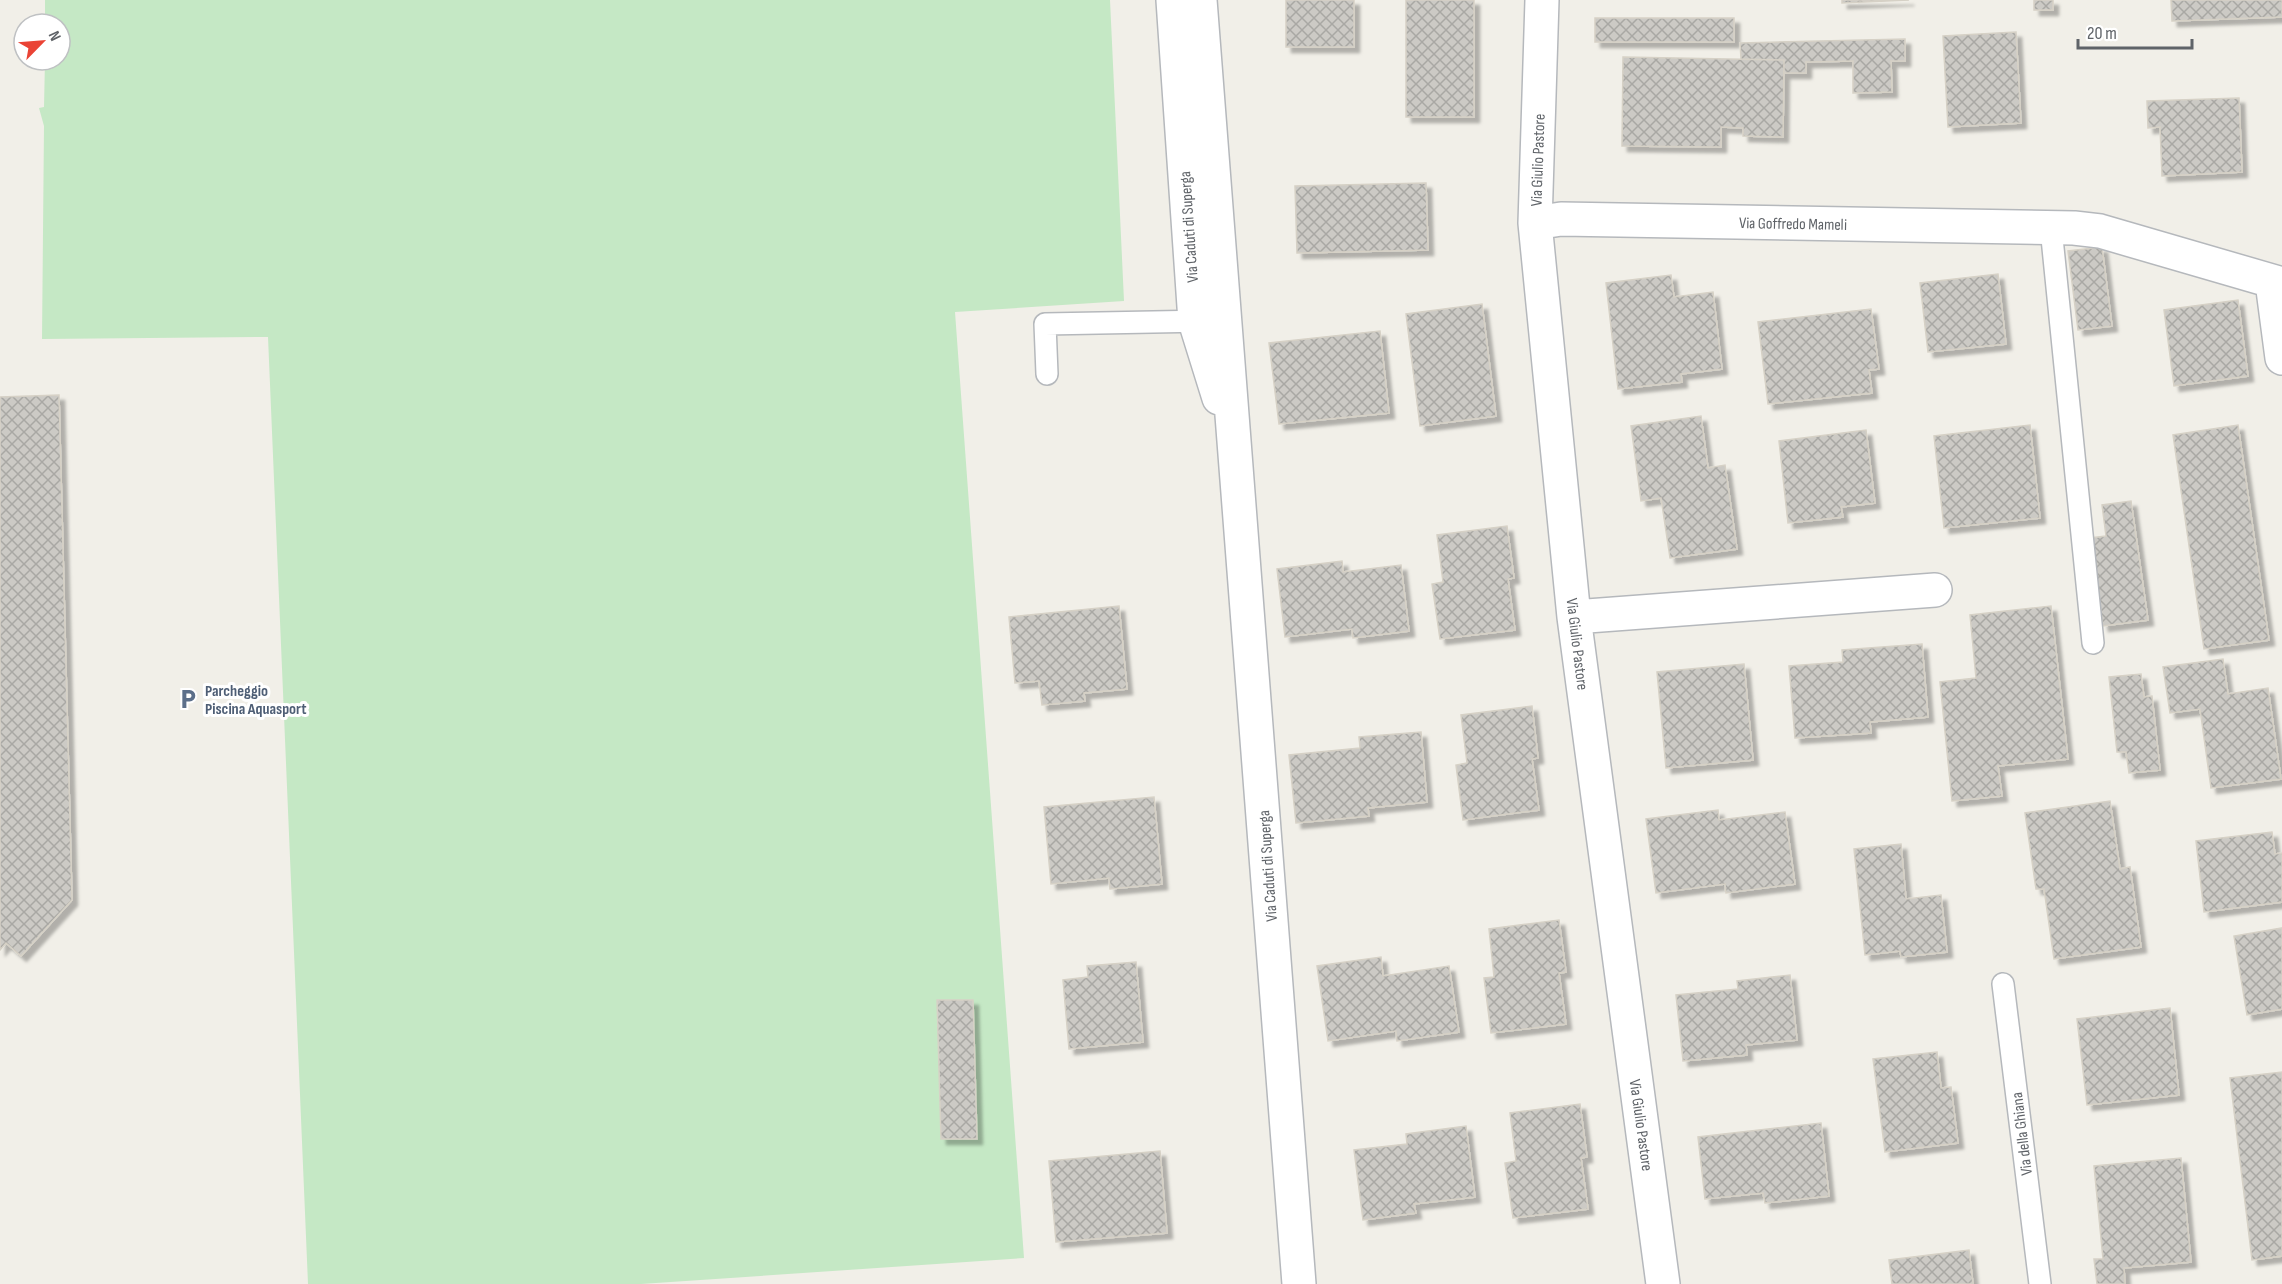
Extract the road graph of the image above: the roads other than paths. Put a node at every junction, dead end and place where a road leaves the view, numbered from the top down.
1 (1173, 0) edge
2 (1200, 0) edge
3 (1542, 0) edge
4 (1535, 223) junction
5 (2051, 228) junction
6 (2277, 283) edge
7 (1210, 321) junction
8 (2282, 358) edge
9 (1047, 374) dead end
10 (1935, 590) dead end
11 (1574, 617) junction
12 (2093, 643) dead end
13 (2003, 984) dead end
14 (1299, 1284) edge
15 (1663, 1284) edge
16 (2040, 1284) edge

1 - 7 street, Via Caduti di Superga
2 - 7 street, Via Caduti di Superga
3 - 4 street, Via Giulio Pastore
4 - 5 street, Via Goffredo Mameli
4 - 11 street, Via Giulio Pastore
5 - 6 street, Via Goffredo Mameli
5 - 12 lane
6 - 8 street
7 - 9 lane
7 - 14 street, Via Caduti di Superga
10 - 11 street
11 - 15 street, Via Giulio Pastore
13 - 16 lane, Via della Ghiana

